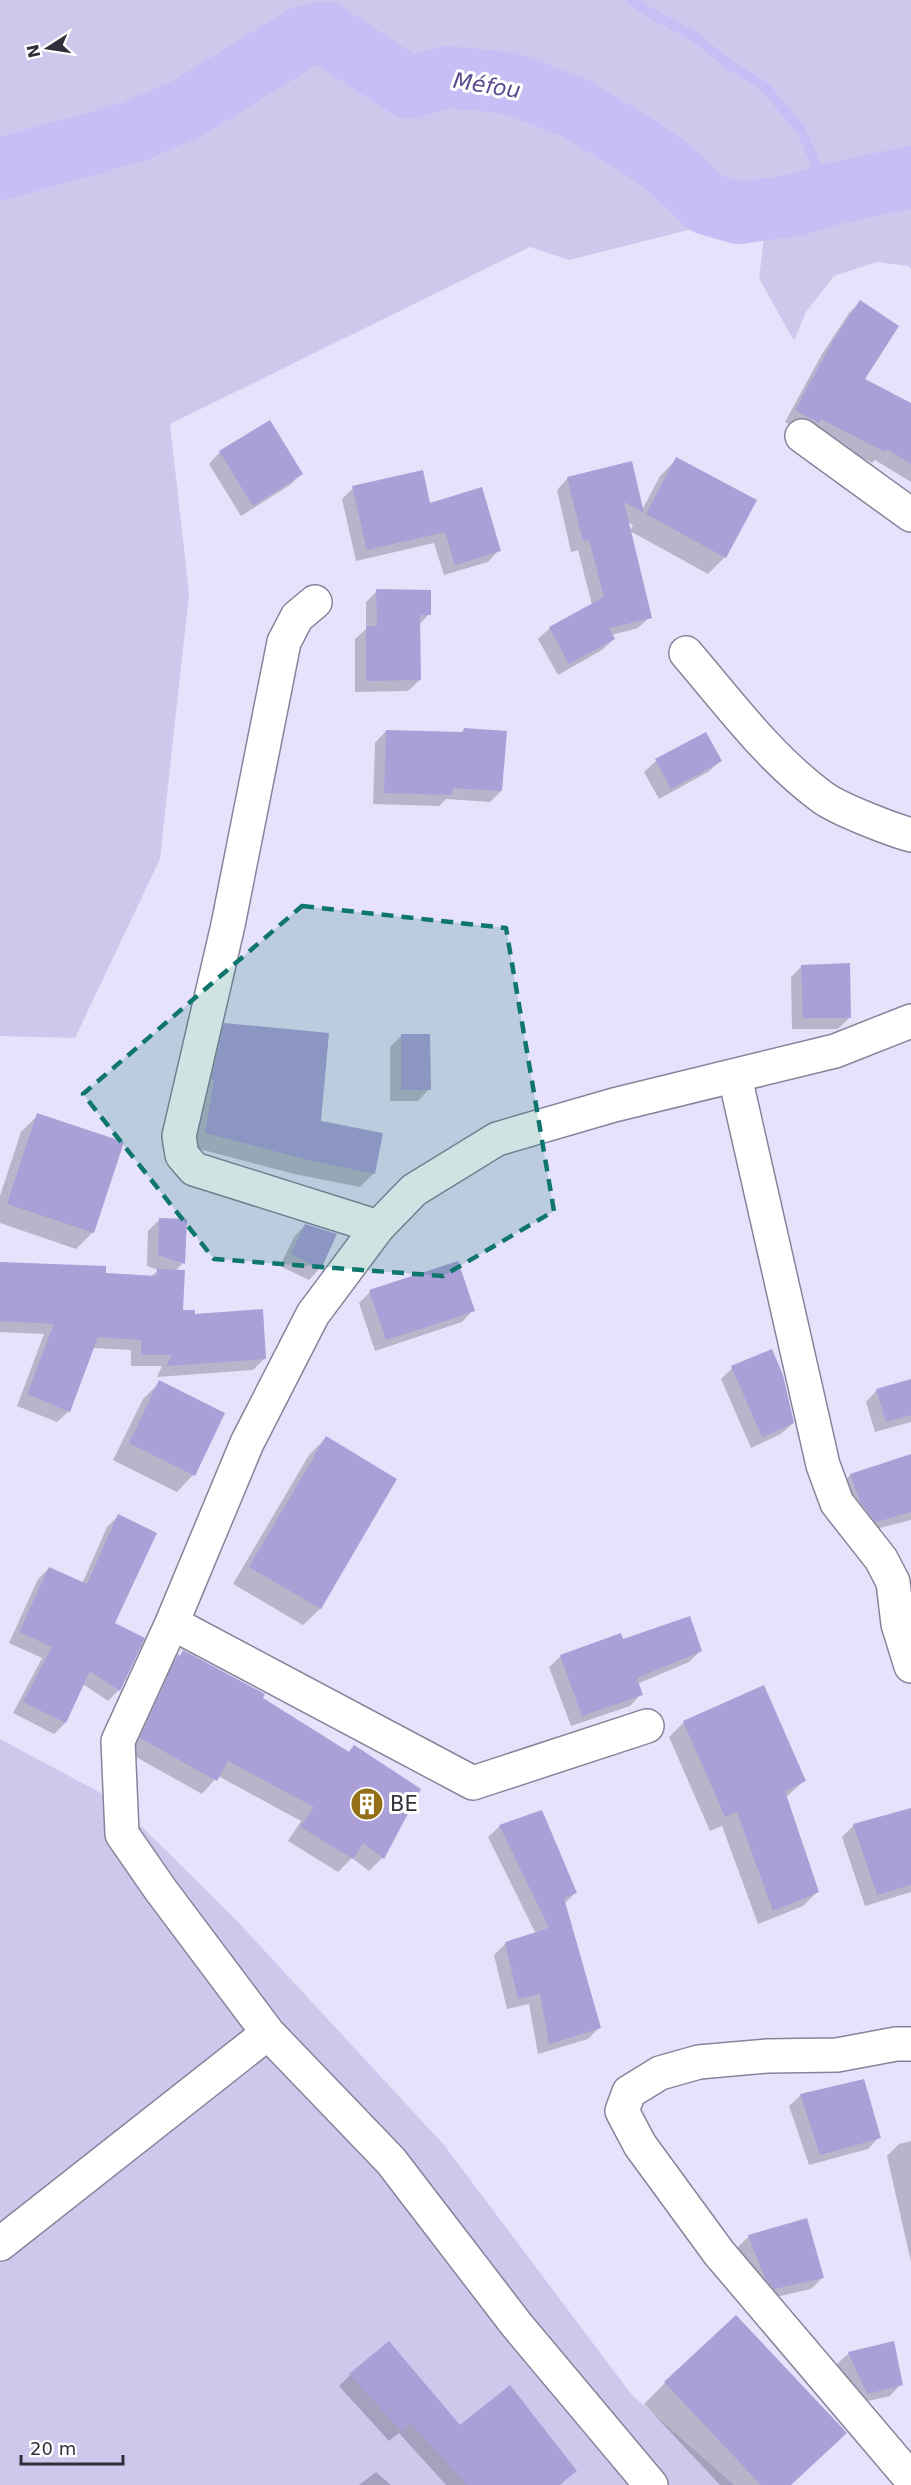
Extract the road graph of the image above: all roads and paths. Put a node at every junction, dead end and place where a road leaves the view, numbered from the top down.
1 (802, 436) dead end
2 (911, 515) edge
3 (315, 602) dead end
4 (686, 653) dead end
5 (911, 835) edge
6 (911, 1022) edge
7 (735, 1077) junction
8 (378, 1227) junction
9 (172, 1623) junction
10 (911, 1666) edge
11 (647, 1726) dead end
12 (268, 2033) junction
13 (911, 2044) edge
14 (0, 2244) edge
15 (901, 2449) edge
16 (911, 2479) edge
17 (651, 2485) edge

1 - 2 street
3 - 8 street
4 - 5 street
6 - 7 street
7 - 8 street
7 - 10 street
8 - 9 street
9 - 11 street
9 - 12 street
12 - 14 street
12 - 17 street
13 - 15 street
15 - 16 street

